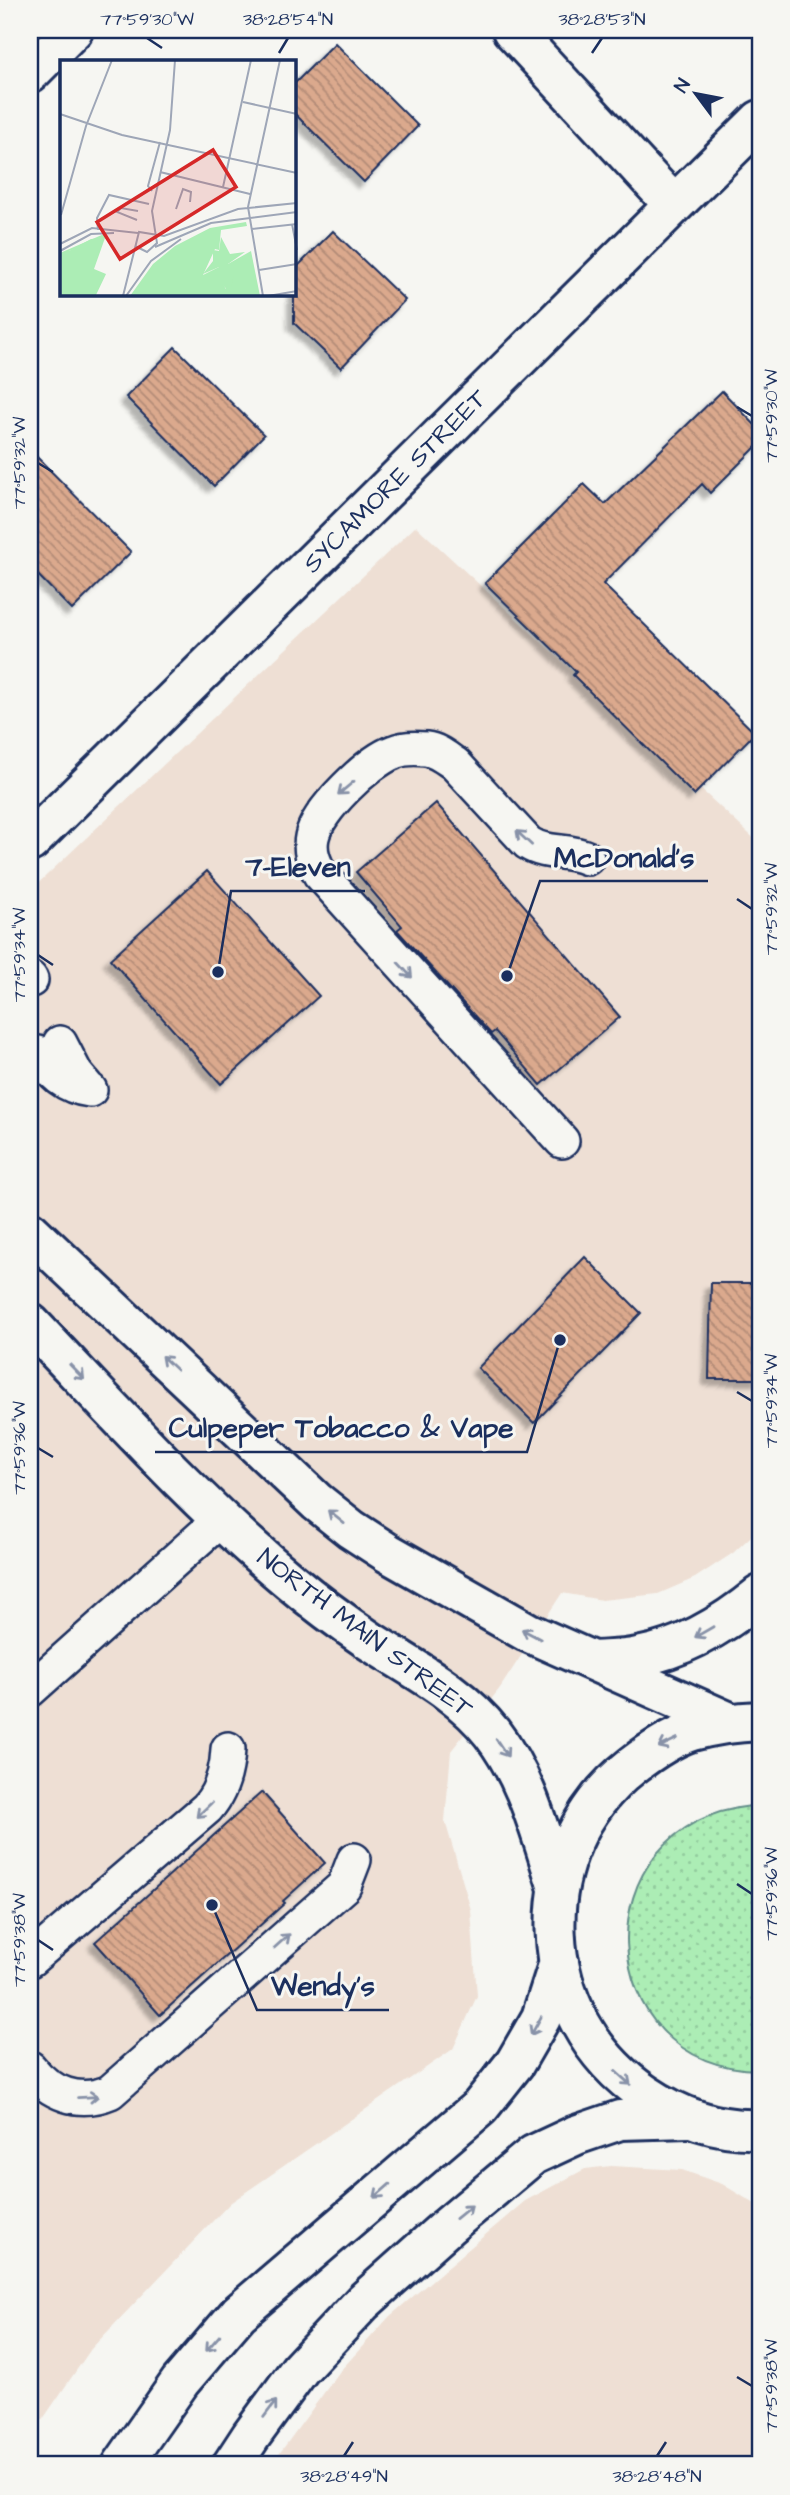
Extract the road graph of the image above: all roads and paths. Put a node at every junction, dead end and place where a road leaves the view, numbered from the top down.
1 (74, 30) edge
2 (512, 30) edge
3 (30, 73) edge
4 (760, 120) edge
5 (674, 205) junction
6 (30, 842) edge
7 (587, 858) dead end
8 (562, 1141) dead end
9 (30, 1231) edge
10 (34, 1334) edge
11 (220, 1520) junction
12 (760, 1595) edge
13 (594, 1661) junction
14 (30, 1690) edge
15 (751, 1715) edge
16 (228, 1749) dead end
17 (355, 1860) dead end
18 (558, 1888) junction
19 (30, 1960) edge
20 (559, 1962) junction
21 (30, 2068) edge
22 (690, 2118) junction
23 (754, 2133) edge
24 (122, 2465) edge
25 (232, 2465) edge

1 - 3 main road
2 - 5 main road
4 - 5 main road, SYCAMORE STREET
5 - 6 main road, SYCAMORE STREET
7 -> 8 lane
13 -> 9 main road, NORTH MAIN STREET
10 -> 11 main road, NORTH MAIN STREET
11 - 14 lane
11 -> 18 main road, NORTH MAIN STREET
12 -> 13 main road
13 - 15 main road, NORTH MAIN STREET
15 -> 18 main road, NORTH MAIN STREET
16 -> 19 lane
21 -> 17 lane
18 - 20 main road, NORTH MAIN STREET
20 -> 22 main road, NORTH MAIN STREET
20 -> 24 main road
22 - 23 main road, NORTH MAIN STREET
25 -> 22 main road

